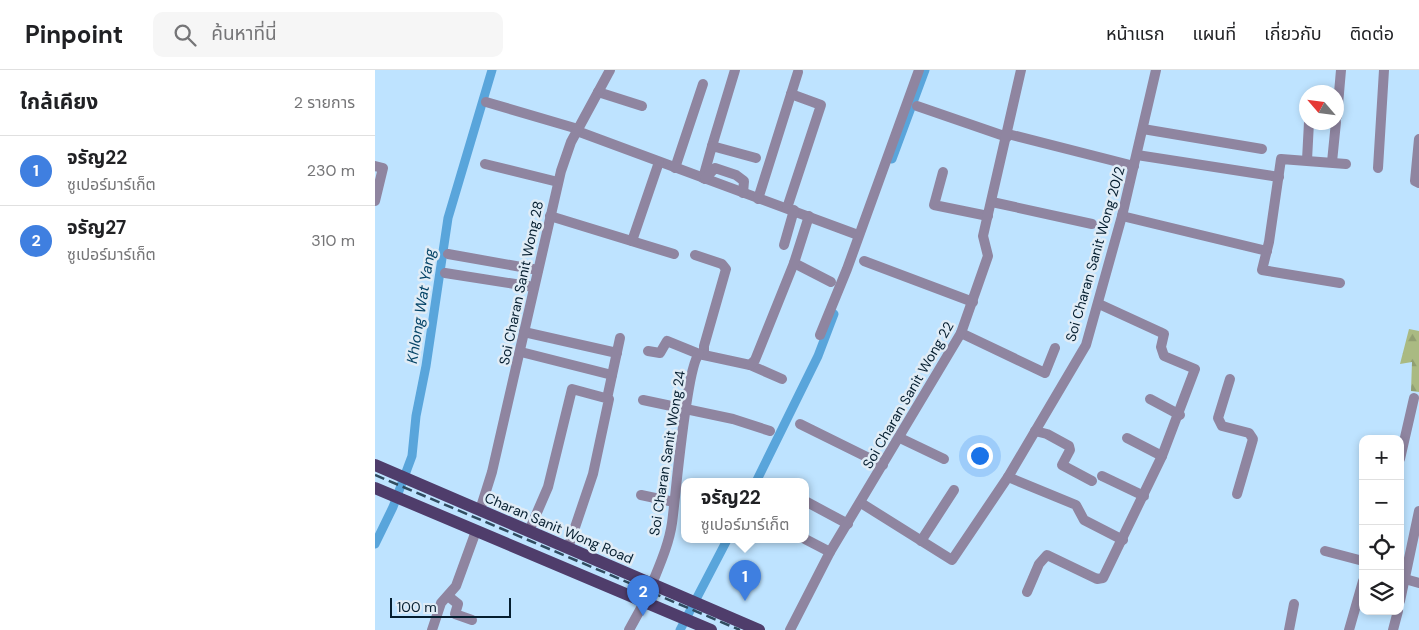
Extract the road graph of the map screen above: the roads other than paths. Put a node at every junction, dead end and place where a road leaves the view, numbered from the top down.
1 (610, 70) edge
2 (735, 70) edge
3 (919, 70) edge
4 (1021, 70) edge
5 (1155, 70) edge
6 (1341, 70) edge
7 (1384, 70) edge
8 (798, 72) dead end
9 (703, 84) dead end
10 (1340, 85) edge
11 (599, 92) junction
12 (791, 94) junction
13 (487, 102) dead end
14 (642, 106) dead end
15 (917, 106) dead end
16 (1143, 129) junction
17 (578, 130) junction
18 (1309, 130) edge
19 (1335, 130) edge
20 (1007, 135) junction
21 (1419, 140) edge
22 (712, 146) junction
23 (1262, 149) dead end
24 (1137, 155) junction
25 (756, 158) dead end
26 (1307, 160) junction
27 (659, 162) junction
28 (1332, 162) junction
29 (485, 164) dead end
30 (1346, 164) dead end
31 (375, 166) edge
32 (1134, 166) junction
33 (675, 168) junction
34 (1378, 168) dead end
35 (943, 172) dead end
36 (1279, 177) junction
37 (704, 178) junction
38 (558, 182) junction
39 (1419, 183) edge
40 (758, 199) junction
41 (375, 201) edge
42 (992, 202) junction
43 (791, 209) junction
44 (550, 216) junction
45 (809, 216) junction
46 (988, 216) junction
47 (1122, 216) junction
48 (1092, 224) dead end
49 (858, 235) junction
50 (632, 241) junction
51 (783, 245) dead end
52 (1267, 251) junction
53 (449, 254) dead end
54 (674, 254) dead end
55 (695, 255) dead end
56 (865, 261) dead end
57 (794, 263) junction
58 (538, 270) junction
59 (445, 273) dead end
60 (831, 282) dead end
61 (1340, 284) dead end
62 (534, 287) junction
63 (973, 302) junction
64 (1099, 304) junction
65 (524, 332) junction
66 (961, 333) junction
67 (820, 335) dead end
68 (620, 338) dead end
69 (1055, 348) dead end
70 (648, 351) dead end
71 (521, 352) junction
72 (617, 353) junction
73 (701, 354) junction
74 (750, 365) junction
75 (612, 375) junction
76 (781, 379) dead end
77 (1230, 379) dead end
78 (608, 394) dead end
79 (1414, 398) dead end
80 (1150, 399) dead end
81 (643, 400) dead end
82 (685, 408) junction
83 (1179, 415) junction
84 (800, 424) dead end
85 (770, 431) dead end
86 (1035, 431) junction
87 (900, 438) junction
88 (1127, 438) dead end
89 (1404, 442) edge
90 (1163, 456) junction
91 (943, 459) dead end
92 (375, 465) edge
93 (883, 465) junction
94 (1102, 476) dead end
95 (1008, 477) junction
96 (681, 478) edge
97 (681, 481) edge
98 (1092, 481) dead end
99 (375, 488) edge
100 (954, 490) dead end
101 (1237, 494) dead end
102 (641, 495) dead end
103 (1144, 496) junction
104 (674, 502) junction
105 (809, 503) edge
106 (861, 503) junction
107 (480, 510) junction
108 (1419, 512) edge
109 (848, 524) junction
110 (476, 530) junction
111 (529, 531) junction
112 (1123, 540) junction
113 (809, 541) edge
114 (921, 541) junction
115 (568, 548) junction
116 (1415, 548) edge
117 (1325, 551) dead end
118 (831, 552) junction
119 (1359, 560) edge
120 (1405, 579) junction
121 (1419, 582) edge
122 (1404, 583) edge
123 (652, 584) junction
124 (1027, 592) dead end
125 (1359, 594) edge
126 (450, 597) junction
127 (645, 601) junction
128 (1294, 604) dead end
129 (1397, 615) edge
130 (471, 620) dead end
131 (432, 630) edge
132 (437, 630) edge
133 (629, 630) edge
134 (711, 630) edge
135 (759, 630) edge
136 (790, 630) edge
137 (1289, 630) edge
138 (1349, 630) edge
139 (1393, 630) edge

1 - 11 street, Soi Charan Sanit Wong 28
2 - 22 street
3 - 49 street
4 - 20 street, Soi Charan Sanit Wong 22
5 - 16 street, Soi Charan Sanit Wong 20/2
6 - 10 street
7 - 34 street
8 - 12 street
9 - 33 street
11 - 14 street
11 - 17 street, Soi Charan Sanit Wong 28
12 - 40 street
12 - 43 street
13 - 17 street
15 - 20 street
16 - 23 street
16 - 24 street, Soi Charan Sanit Wong 20/2
17 - 27 street
17 - 38 street, Soi Charan Sanit Wong 28
18 - 26 street
19 - 28 street
20 - 32 street
20 - 42 street, Soi Charan Sanit Wong 22
21 - 39 street
22 - 25 street
22 - 37 street
24 - 32 street, Soi Charan Sanit Wong 20/2
24 - 36 street
26 - 28 street
26 - 36 street
27 - 33 street
27 - 50 street
28 - 30 street
29 - 38 street
31 - 41 street
32 - 47 street, Soi Charan Sanit Wong 20/2
33 - 37 street
35 - 46 street
36 - 52 street
37 - 40 street
38 - 44 street, Soi Charan Sanit Wong 28
40 - 43 street
42 - 46 street, Soi Charan Sanit Wong 22
42 - 48 street
43 - 45 street
43 - 51 street
44 - 50 street
44 - 58 street, Soi Charan Sanit Wong 28
45 - 49 street
45 - 57 street
46 - 63 street, Soi Charan Sanit Wong 22
47 - 52 street
47 - 64 street, Soi Charan Sanit Wong 20/2
49 - 67 street
50 - 54 street
52 - 61 street
53 - 58 street
55 - 73 street, Soi Charan Sanit Wong 24
56 - 63 street
57 - 60 street
57 - 74 street
58 - 62 street, Soi Charan Sanit Wong 28
59 - 62 street
62 - 65 street, Soi Charan Sanit Wong 28
63 - 66 street, Soi Charan Sanit Wong 22
64 - 83 street
64 - 86 street, Soi Charan Sanit Wong 20/2
65 - 71 street, Soi Charan Sanit Wong 28
65 - 72 street
66 - 69 street
66 - 87 street, Soi Charan Sanit Wong 22
68 - 72 street
70 - 73 street
71 - 75 street
71 - 107 street, Soi Charan Sanit Wong 28
72 - 75 street
73 - 74 street
73 - 82 street, Soi Charan Sanit Wong 24
74 - 76 street
75 - 78 street
77 - 101 street
79 - 89 street
80 - 83 street
81 - 82 street
82 - 85 street
82 - 96 street, Soi Charan Sanit Wong 24
83 - 90 street
84 - 93 street
86 - 95 street, Soi Charan Sanit Wong 20/2
86 - 98 street
87 - 91 street
87 - 93 street, Soi Charan Sanit Wong 22
88 - 90 street
90 - 103 street
92 - 107 main road, Charan Sanit Wong Road
93 - 106 street, Soi Charan Sanit Wong 22
94 - 103 street
95 - 112 street
95 - 114 street, Soi Charan Sanit Wong 20/2
97 - 104 street, Soi Charan Sanit Wong 24
99 - 110 main road
100 - 114 street
102 - 104 street
103 - 112 street
104 - 123 street, Soi Charan Sanit Wong 24
105 - 109 street
106 - 109 street, Soi Charan Sanit Wong 22
106 - 114 street
107 - 111 main road, Charan Sanit Wong Road
108 - 116 street
109 - 118 street, Soi Charan Sanit Wong 22
110 - 126 street
110 - 127 main road
111 - 115 main road, Charan Sanit Wong Road
111 - 115 street
112 - 124 street
113 - 118 street
115 - 123 main road, Charan Sanit Wong Road
116 - 120 street
117 - 119 street
118 - 136 street, Soi Charan Sanit Wong 22
120 - 121 street
120 - 122 street
123 - 135 main road, Charan Sanit Wong Road
125 - 138 street
126 - 130 street
126 - 131 street
126 - 132 street
127 - 133 street
127 - 134 main road
128 - 137 street
129 - 139 street

